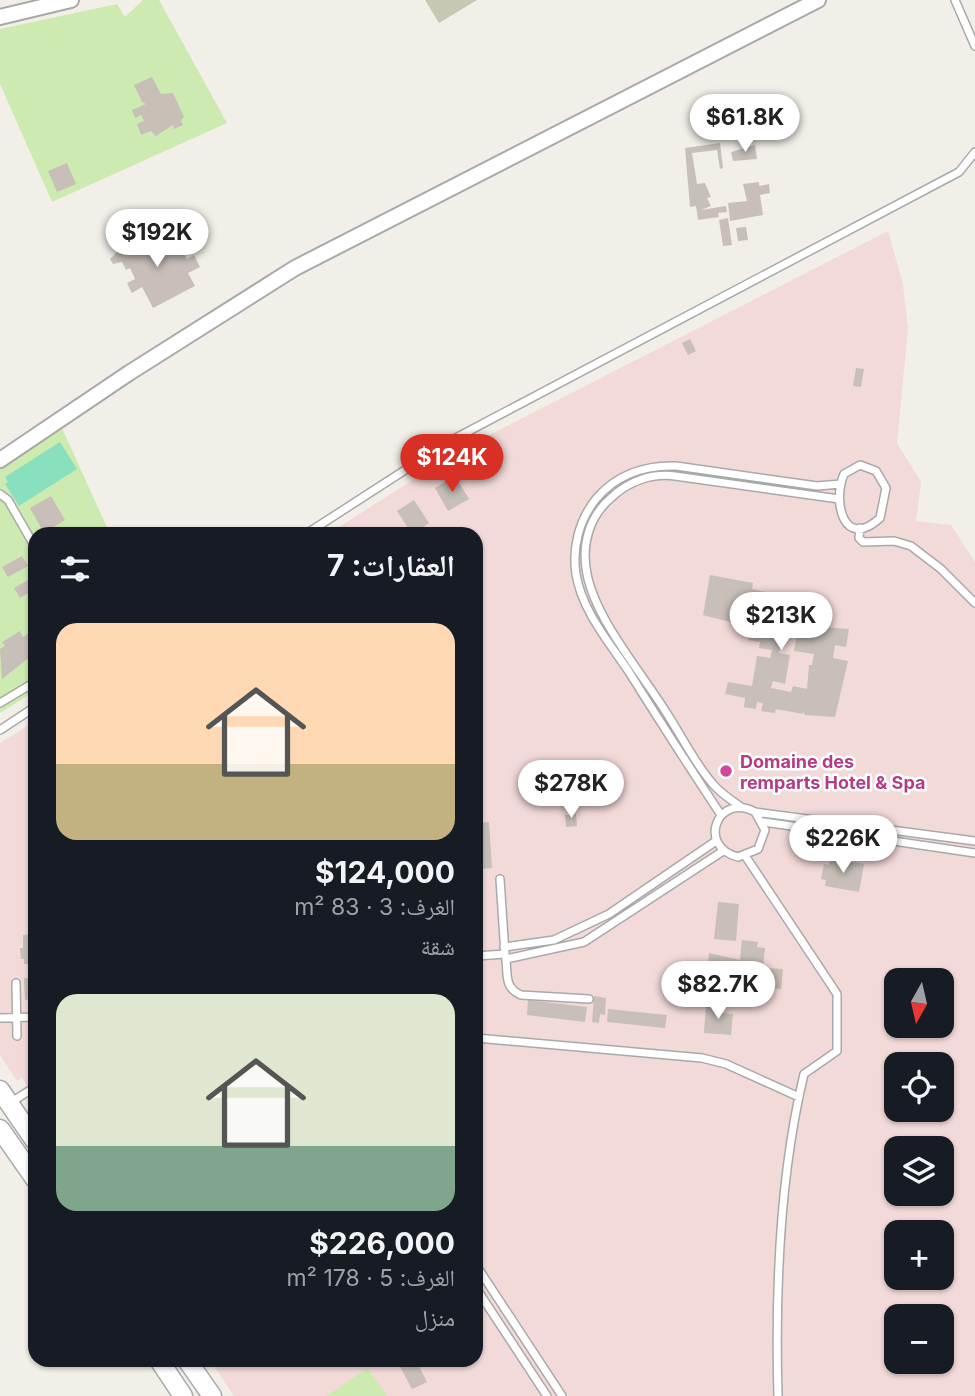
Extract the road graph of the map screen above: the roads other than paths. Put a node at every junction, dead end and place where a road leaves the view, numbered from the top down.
1 (71, 0) edge
2 (818, 0) edge
3 (956, 0) edge
4 (0, 17) edge
5 (975, 46) edge
6 (975, 152) edge
7 (0, 460) edge
8 (739, 475) junction
9 (737, 484) junction
10 (841, 484) junction
11 (0, 494) edge
12 (839, 499) junction
13 (317, 527) edge
14 (860, 528) junction
15 (28, 535) edge
16 (975, 603) edge
17 (617, 635) junction
18 (608, 640) junction
19 (28, 686) edge
20 (0, 703) edge
21 (28, 712) edge
22 (0, 730) edge
23 (741, 807) junction
24 (755, 812) junction
25 (721, 816) junction
26 (764, 822) junction
27 (887, 829) junction
28 (886, 838) junction
29 (716, 841) junction
30 (975, 841) edge
31 (723, 851) junction
32 (975, 853) edge
33 (746, 857) junction
34 (500, 879) dead end
35 (505, 953) junction
36 (483, 955) edge
37 (16, 984) dead end
38 (589, 999) dead end
39 (16, 1017) junction
40 (28, 1017) edge
41 (0, 1018) edge
42 (17, 1036) dead end
43 (483, 1039) edge
44 (28, 1089) edge
45 (5, 1097) edge
46 (799, 1097) junction
47 (28, 1118) edge
48 (0, 1129) edge
49 (28, 1169) edge
50 (483, 1276) edge
51 (483, 1299) edge
52 (513, 1321) junction
53 (502, 1328) junction
54 (164, 1367) edge
55 (192, 1367) edge
56 (183, 1396) edge
57 (212, 1396) edge
58 (547, 1396) edge
59 (562, 1396) edge
60 (778, 1396) edge

1 - 4 street
2 - 7 street
3 - 5 lane
6 - 13 lane
8 - 9 lane
8 - 10 lane
8 - 18 lane
9 - 12 lane
9 - 17 lane
10 - 12 lane
10 - 14 lane
11 - 15 lane
12 - 14 lane
14 - 16 lane
17 - 18 lane
17 - 23 lane
18 - 25 lane
19 - 20 lane
21 - 22 lane
23 - 24 lane
23 - 25 lane
24 - 26 lane
24 - 27 lane
25 - 29 lane
26 - 28 lane
26 - 33 lane
27 - 28 lane
27 - 30 lane
28 - 32 lane
29 - 31 lane
29 - 35 lane
31 - 33 lane
31 - 35 lane
33 - 46 lane
34 - 35 lane
35 - 36 lane
35 - 38 lane
37 - 39 lane
39 - 40 lane
39 - 41 lane
39 - 42 lane
43 - 46 lane
44 - 45 lane
45 - 47 street
46 - 60 lane
48 - 49 street
50 - 52 lane
51 - 53 lane
52 - 53 lane
52 - 59 lane
53 - 58 lane
54 - 56 street
55 - 57 street

